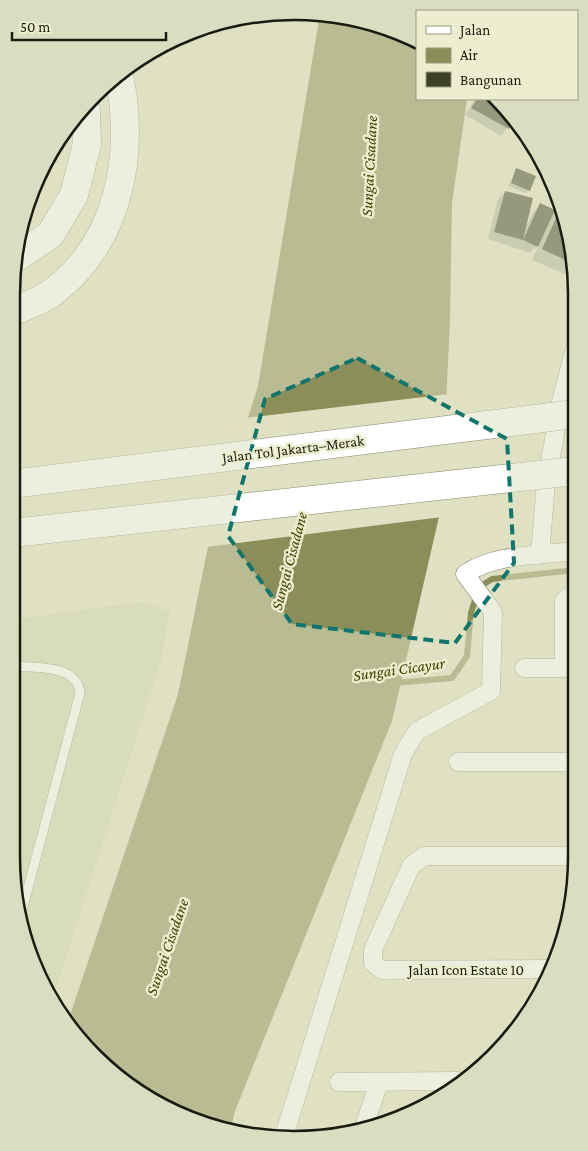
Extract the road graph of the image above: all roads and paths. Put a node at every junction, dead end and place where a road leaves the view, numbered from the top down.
1 (120, 83) edge
2 (86, 115) edge
3 (23, 253) edge
4 (20, 308) edge
5 (568, 374) edge
6 (568, 415) edge
7 (568, 472) edge
8 (20, 483) edge
9 (20, 532) edge
10 (568, 552) edge
11 (540, 555) junction
12 (568, 598) edge
13 (568, 646) edge
14 (20, 667) edge
15 (524, 668) dead end
16 (568, 668) edge
17 (458, 762) dead end
18 (568, 762) edge
19 (568, 856) edge
20 (24, 903) edge
21 (544, 969) edge
22 (451, 1081) edge
23 (339, 1082) dead end
24 (379, 1082) junction
25 (366, 1122) edge
26 (286, 1131) edge

1 - 4 main road
2 - 3 main road
5 - 11 street
6 - 8 main road, Jalan Tol Jakarta–Merak, bridge
7 - 9 main road, bridge
10 - 11 street
11 - 26 street
12 - 13 street
14 - 20 lane
15 - 16 street
17 - 18 street
19 - 21 street, Jalan Icon Estate 10
22 - 24 street
23 - 24 street
24 - 25 street

